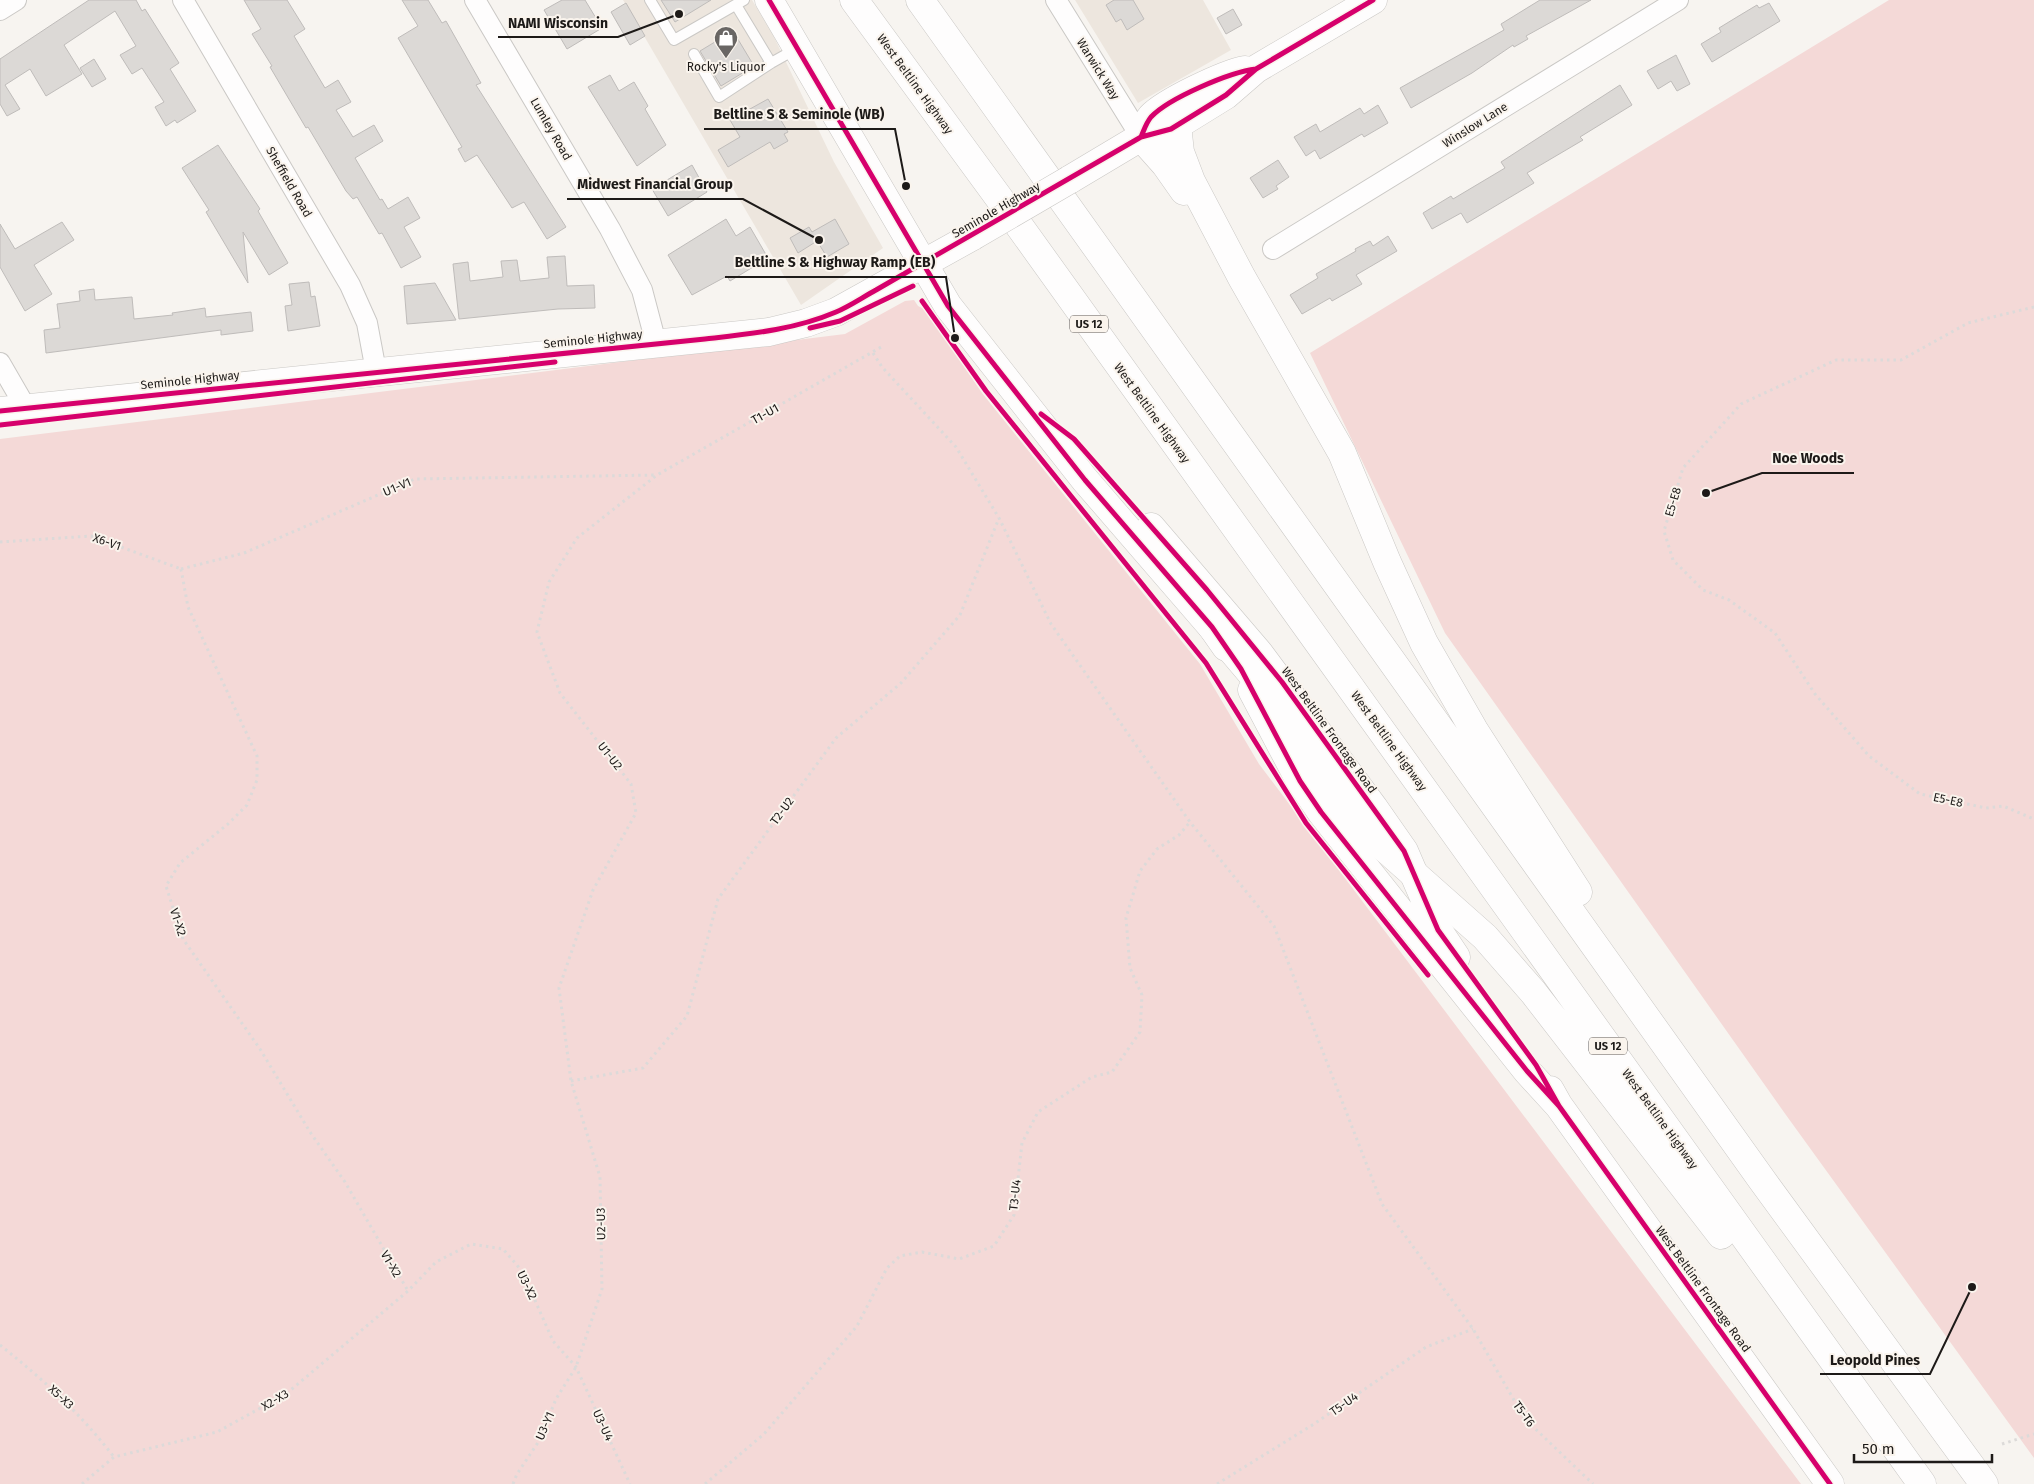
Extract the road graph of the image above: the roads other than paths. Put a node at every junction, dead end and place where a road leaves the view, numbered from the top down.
1 (16, 0) edge
2 (183, 0) edge
3 (475, 0) edge
4 (650, 0) edge
5 (769, 0) edge
6 (854, 0) edge
7 (920, 0) edge
8 (1056, 0) edge
9 (1678, 0) edge
10 (740, 2) edge
11 (1361, 3) edge
12 (0, 10) edge
13 (797, 48) junction
14 (694, 54) dead end
15 (772, 63) junction
16 (1256, 69) junction
17 (1177, 126) junction
18 (1141, 137) junction
19 (1273, 250) dead end
20 (923, 263) junction
21 (1242, 278) junction
22 (656, 343) junction
23 (0, 363) edge
24 (376, 371) junction
25 (1028, 406) junction
26 (13, 409) edge
27 (1212, 627) junction
28 (1415, 874) junction
29 (1559, 1106) junction
30 (1762, 1180) junction
31 (1893, 1444) junction
32 (1830, 1484) edge
33 (1922, 1484) edge
34 (1984, 1484) edge

1 - 12 street
2 - 24 street, Sheffield Road
3 - 22 street, Lumley Road
4 - 10 lane
5 - 13 main road, West Beltline Frontage Road
6 - 31 main road, West Beltline Highway / US 12
7 - 30 main road
8 - 18 street, Warwick Way
9 - 19 street, Winslow Lane
10 - 15 lane
11 - 16 main road, Seminole Highway
13 - 15 lane
13 - 20 main road, West Beltline Frontage Road
14 - 15 lane
16 - 17 main road, Seminole Highway
16 - 18 main road, Seminole Highway
17 - 18 main road, Seminole Highway
17 - 21 main road
18 - 20 main road, Seminole Highway, bridge
18 - 21 main road
20 - 22 main road, Seminole Highway
20 - 25 main road, West Beltline Frontage Road
21 - 30 main road
22 - 24 main road, Seminole Highway
23 - 26 street
24 - 26 main road, Seminole Highway
25 - 27 main road, West Beltline Frontage Road
25 - 28 main road, West Beltline Frontage Road
27 - 28 main road
27 - 29 main road, West Beltline Frontage Road
28 - 29 main road, West Beltline Frontage Road
28 - 31 main road
29 - 32 main road, West Beltline Frontage Road
30 - 34 main road
31 - 33 main road, West Beltline Highway / US 12

